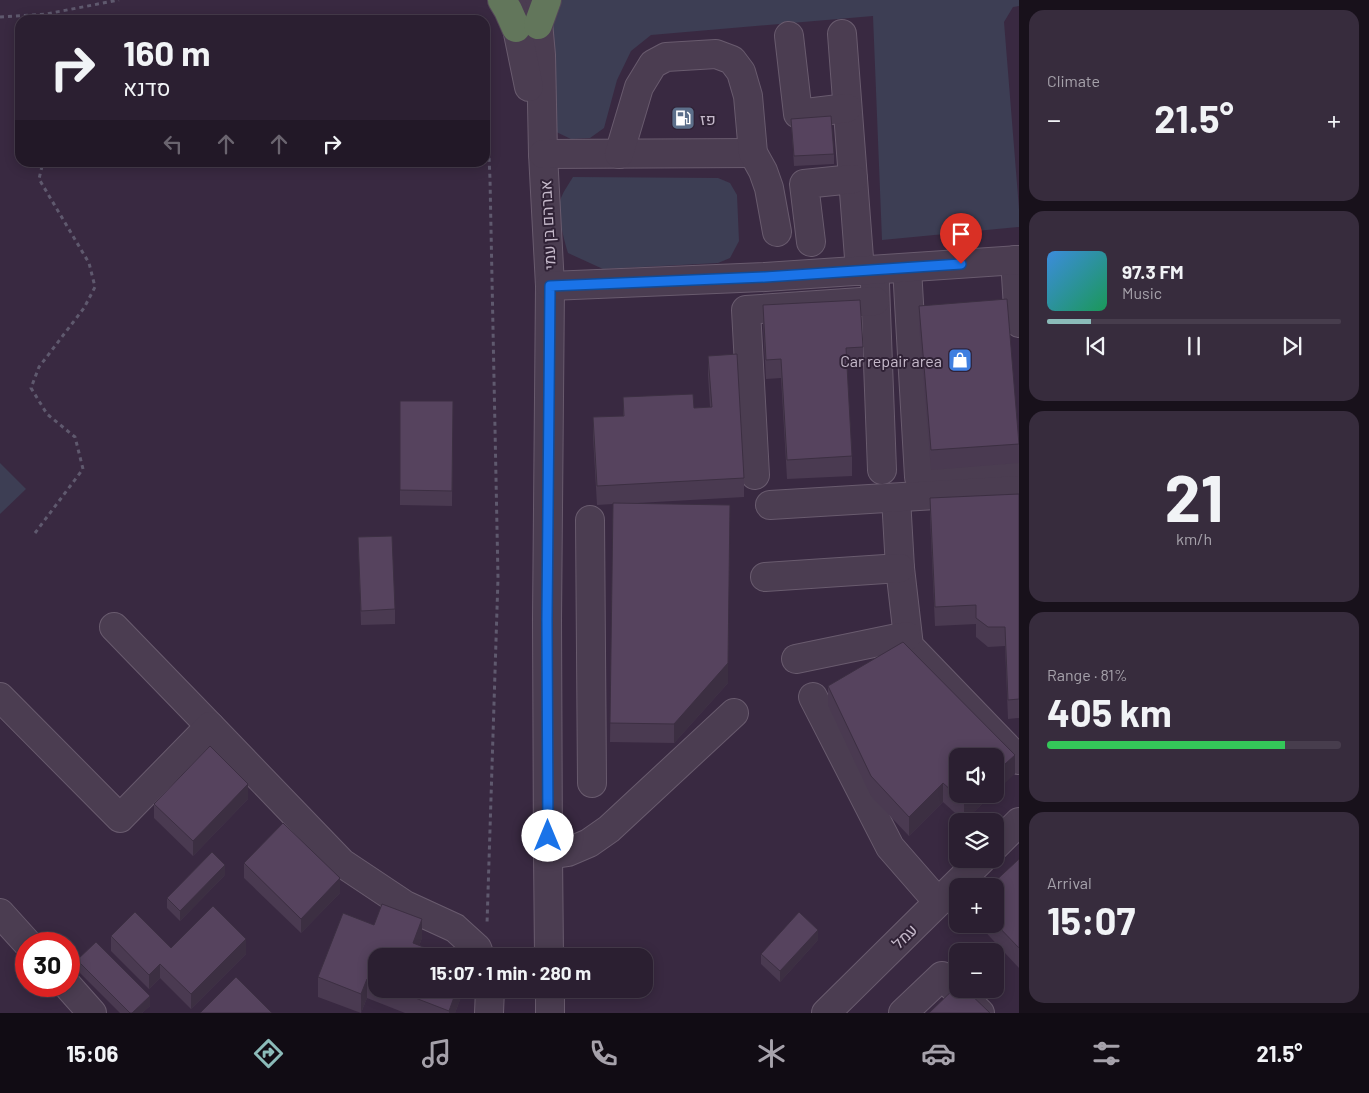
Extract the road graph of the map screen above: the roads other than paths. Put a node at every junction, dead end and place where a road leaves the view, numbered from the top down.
1 (502, 0) edge
2 (511, 0) edge
3 (548, 0) edge
4 (530, 18) edge
5 (842, 34) dead end
6 (789, 36) dead end
7 (848, 108) junction
8 (753, 153) junction
9 (543, 154) junction
10 (619, 154) junction
11 (853, 179) junction
12 (777, 232) dead end
13 (812, 242) dead end
14 (1017, 260) edge
15 (907, 268) junction
16 (867, 270) junction
17 (550, 286) junction
18 (875, 301) junction
19 (1019, 323) edge
20 (882, 470) dead end
21 (1019, 470) edge
22 (754, 475) dead end
23 (1019, 490) edge
24 (896, 498) junction
25 (770, 505) dead end
26 (590, 520) dead end
27 (900, 568) junction
28 (765, 577) dead end
29 (591, 617) junction
30 (547, 620) junction
31 (114, 627) dead end
32 (907, 636) junction
33 (796, 659) dead end
34 (0, 697) edge
35 (813, 697) dead end
36 (734, 713) dead end
37 (210, 726) junction
38 (1019, 760) edge
39 (592, 783) dead end
40 (1019, 822) edge
41 (1004, 837) edge
42 (548, 855) junction
43 (973, 868) edge
44 (938, 902) junction
45 (0, 913) edge
46 (17, 932) edge
47 (477, 948) edge
48 (549, 948) edge
49 (78, 997) edge
50 (490, 998) edge
51 (550, 998) edge
52 (92, 1013) edge
53 (489, 1013) edge
54 (550, 1013) edge
55 (826, 1013) edge
56 (903, 1013) edge
57 (980, 1013) edge

1 - 4 highway
2 - 4 street, אברהם בן עמי
3 - 4 highway
4 - 9 street, אברהם בן עמי
5 - 7 street
6 - 7 street
7 - 11 street
8 - 10 street
8 - 10 street
8 - 12 street
9 - 10 street
9 - 17 street, אברהם בן עמי
11 - 13 street
11 - 16 street
14 - 15 street
14 - 19 street
15 - 16 street
15 - 21 street
16 - 17 street
16 - 18 street
17 - 30 street, אברהם בן עמי
18 - 20 street
18 - 22 street
23 - 24 street
24 - 25 street
24 - 27 street
26 - 29 street
27 - 28 street
27 - 32 street
29 - 30 street
29 - 39 street
30 - 42 street, אברהם בן עמי
31 - 37 street
32 - 33 street
32 - 38 street
34 - 37 street
35 - 44 street
36 - 42 street
37 - 47 street
40 - 41 street
42 - 48 street, אברהם בן עמי
43 - 44 street, עמל
44 - 55 street, עמל
45 - 46 street
49 - 52 street
50 - 53 street
51 - 54 street
56 - 57 street

